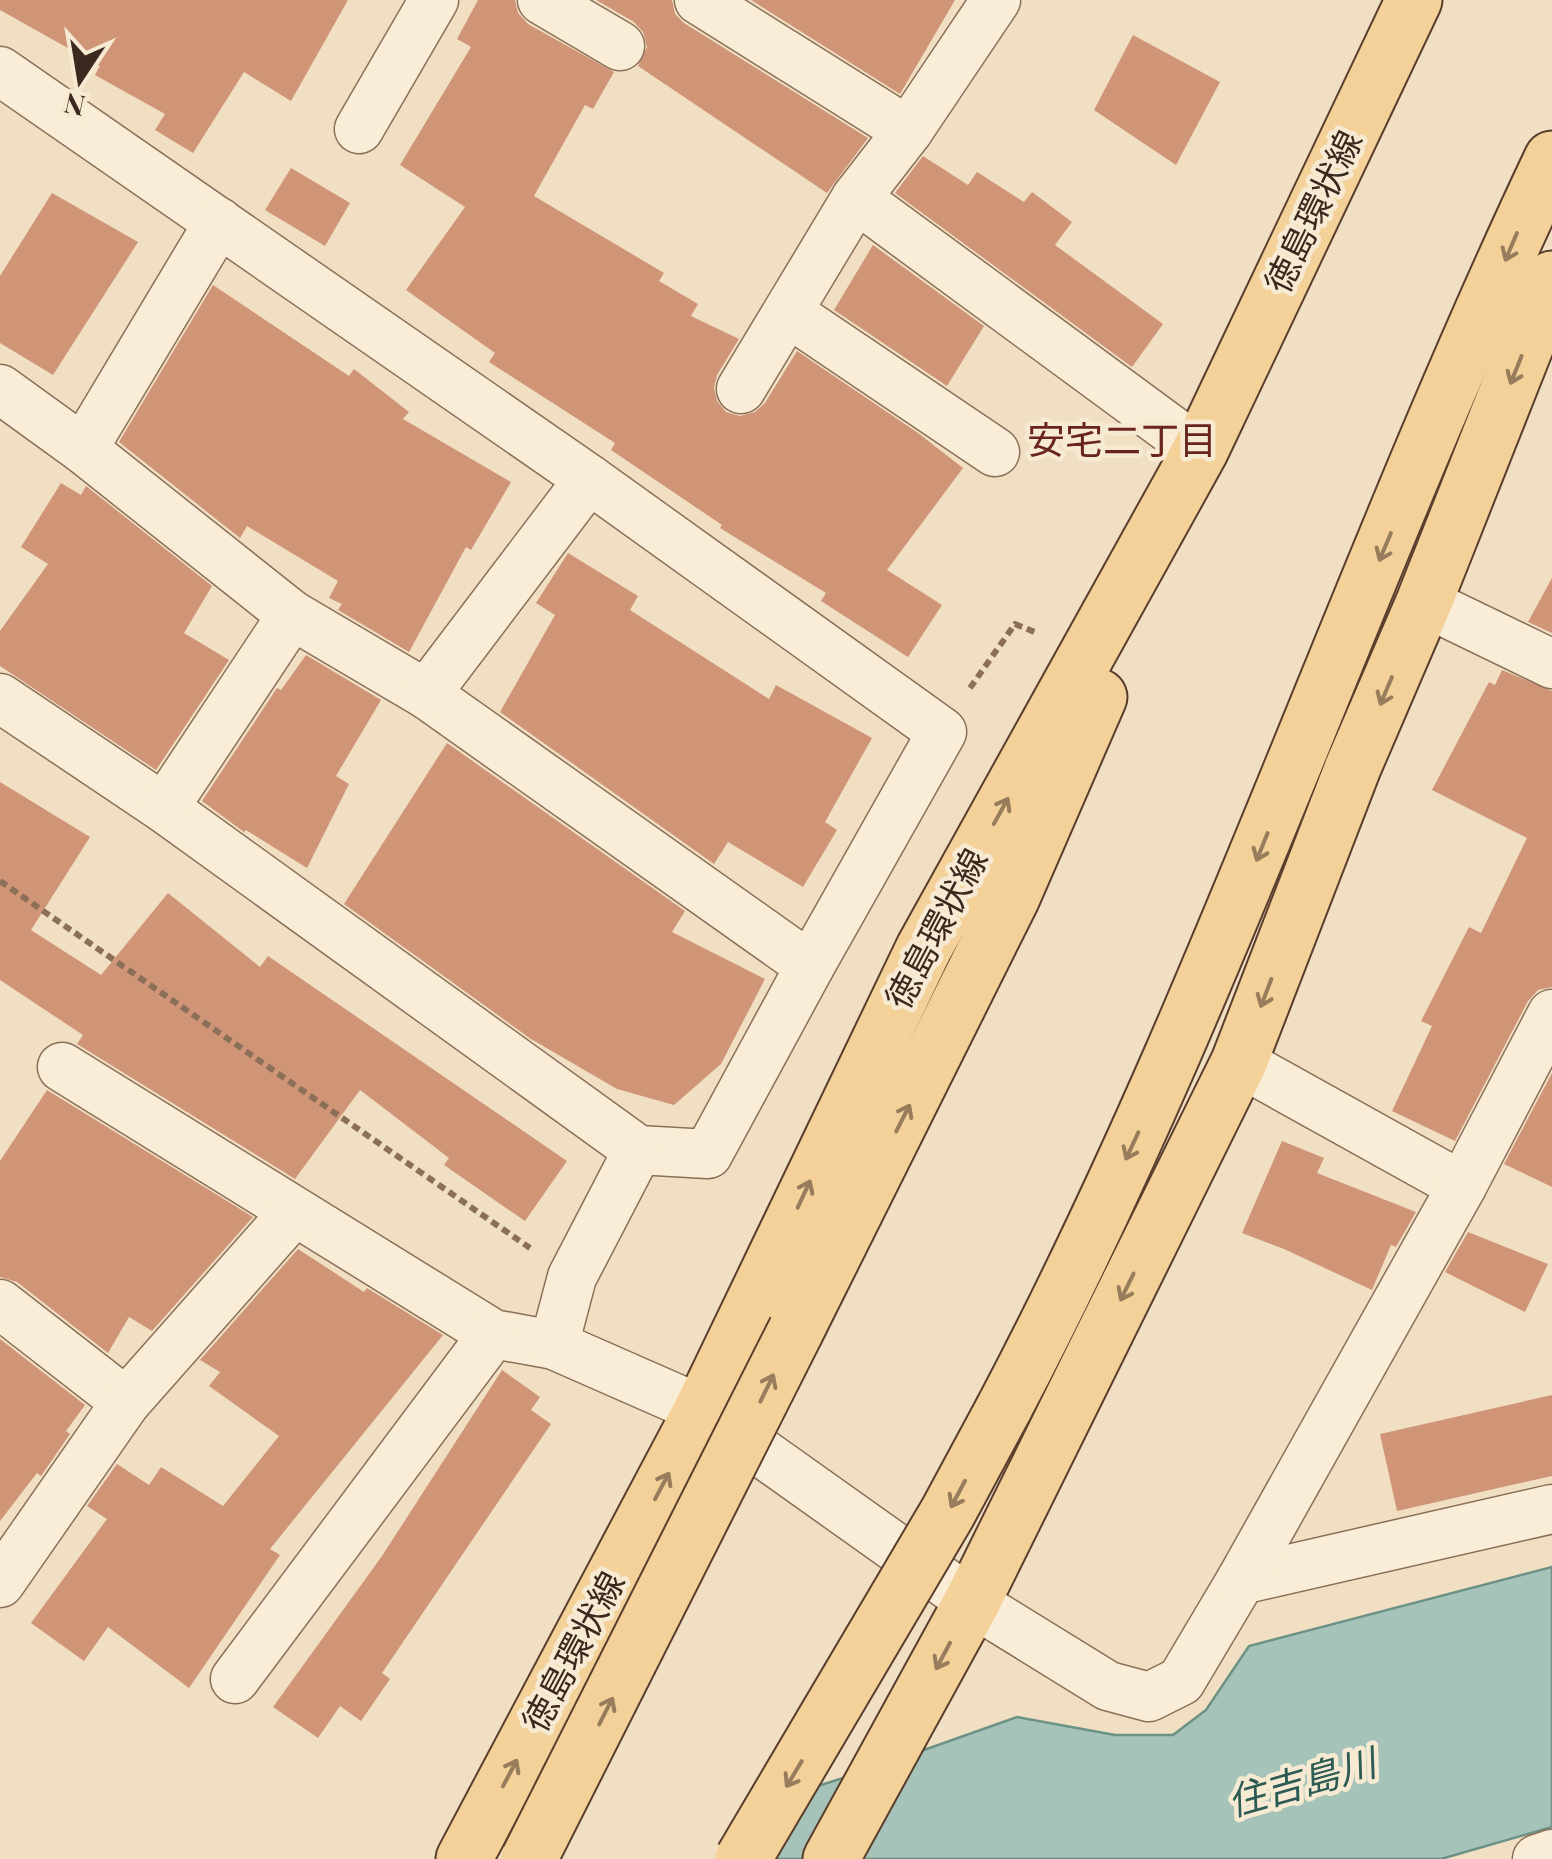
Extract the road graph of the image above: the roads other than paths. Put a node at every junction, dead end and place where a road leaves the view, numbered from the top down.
1 (434, 0) edge
2 (542, 0) edge
3 (699, 0) edge
4 (996, 0) edge
5 (1414, 0) edge
6 (620, 46) dead end
7 (0, 71) edge
8 (359, 128) dead end
9 (908, 131) junction
10 (1552, 159) edge
11 (856, 198) junction
12 (219, 222) junction
13 (1552, 279) edge
14 (790, 313) junction
15 (0, 389) edge
16 (742, 389) dead end
17 (83, 449) junction
18 (1200, 451) junction
19 (996, 452) dead end
20 (588, 478) junction
21 (1424, 602) junction
22 (292, 614) junction
23 (1552, 664) edge
24 (426, 694) junction
25 (0, 698) edge
26 (164, 808) junction
27 (810, 966) junction
28 (1552, 1014) edge
29 (1239, 1062) junction
30 (62, 1067) dead end
31 (638, 1150) junction
32 (1462, 1186) junction
33 (294, 1212) junction
34 (0, 1304) edge
35 (494, 1334) junction
36 (554, 1346) junction
37 (126, 1402) junction
38 (702, 1410) junction
39 (1552, 1508) edge
40 (5, 1566) edge
41 (1241, 1580) junction
42 (972, 1602) junction
43 (236, 1680) dead end
44 (1552, 1854) edge
45 (464, 1859) edge
46 (529, 1859) edge
47 (743, 1859) edge
48 (831, 1859) edge
49 (1537, 1859) edge

1 - 8 street
2 - 6 street
3 - 9 street
4 - 9 street
5 - 18 main road, 徳島環状線
7 - 12 street
9 - 11 street
10 -> 47 main road, bridge
11 - 14 street
11 - 18 street
12 - 17 street
12 - 20 street
13 -> 21 main road
14 - 16 street
14 - 19 street
15 - 17 street
17 - 22 street
38 -> 18 main road, 徳島環状線
46 -> 18 main road, bridge
20 - 24 street
20 - 27 street
21 - 23 street
21 -> 29 main road
22 - 24 street
22 - 26 street
24 - 27 street
25 - 26 street
26 - 31 street
27 - 31 street
28 - 32 street
29 - 32 street
29 -> 42 main road
30 - 33 street
31 - 36 street
32 - 41 street
33 - 35 street
33 - 37 street
34 - 37 street
35 - 36 street
35 - 43 street
36 - 38 street
37 - 40 street
38 - 42 street
45 -> 38 main road, 徳島環状線
39 - 41 street
41 - 42 street
42 -> 48 main road
44 - 49 street

